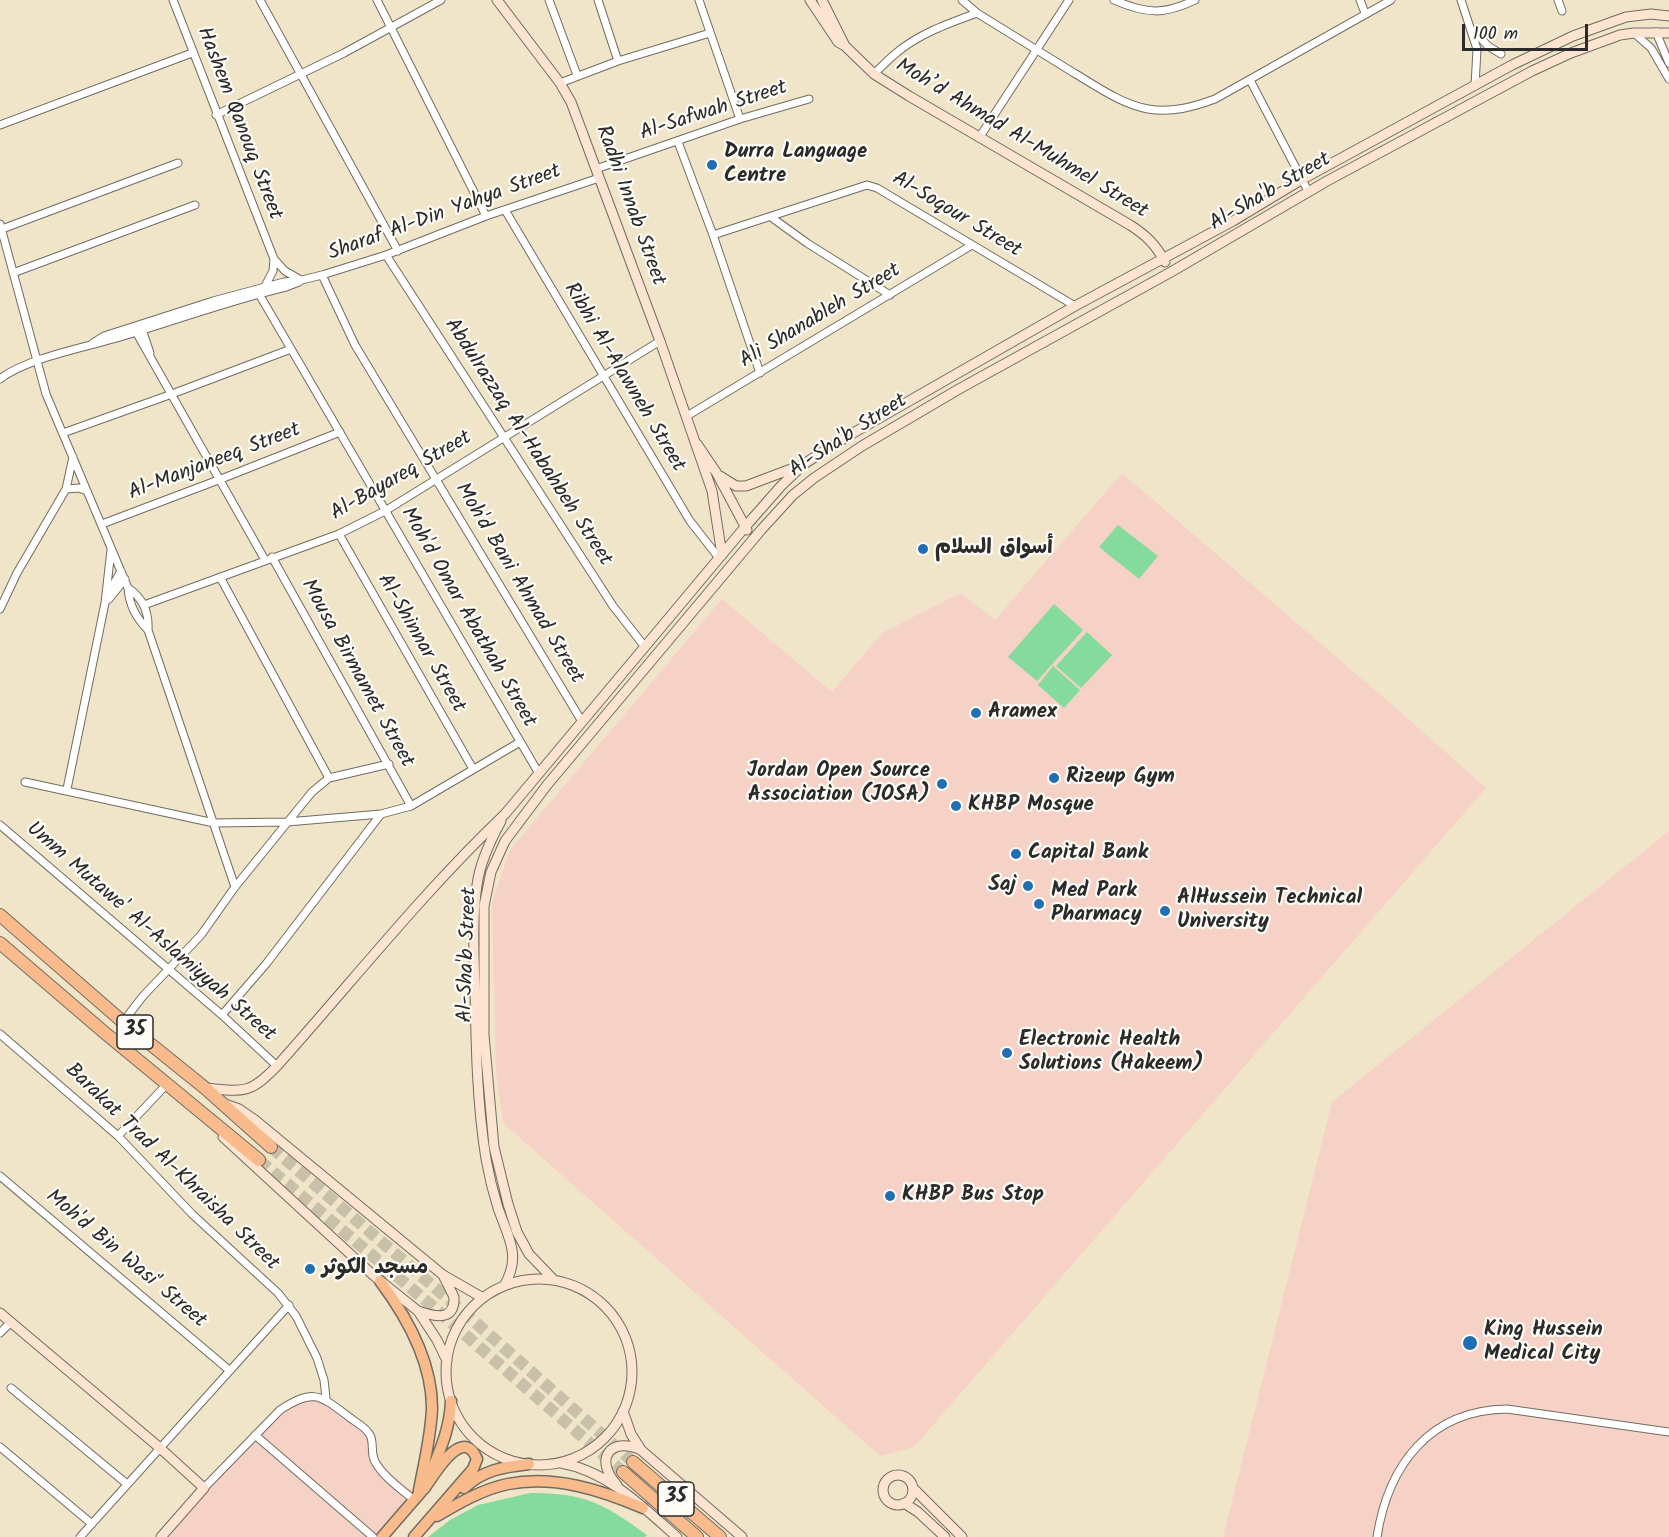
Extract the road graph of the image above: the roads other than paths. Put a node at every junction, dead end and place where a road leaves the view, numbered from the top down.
1 (172, 0) edge
2 (260, 0) edge
3 (377, 0) edge
4 (441, 0) edge
5 (497, 0) edge
6 (549, 0) edge
7 (598, 0) edge
8 (699, 0) edge
9 (810, 0) edge
10 (822, 0) edge
11 (962, 0) edge
12 (1069, 0) edge
13 (1114, 0) edge
14 (1195, 0) edge
15 (1360, 0) edge
16 (1391, 0) edge
17 (1461, 0) edge
18 (1558, 0) edge
19 (1562, 11) dead end
20 (976, 13) junction
21 (1365, 13) junction
22 (1651, 14) junction
23 (1669, 15) edge
24 (1471, 28) junction
25 (392, 29) junction
26 (1656, 32) junction
27 (710, 33) junction
28 (1634, 33) junction
29 (1669, 33) edge
30 (845, 46) junction
31 (1037, 51) junction
32 (192, 53) junction
33 (1501, 54) dead end
34 (618, 62) junction
35 (1669, 63) edge
36 (874, 74) junction
37 (301, 75) junction
38 (578, 75) junction
39 (1669, 79) edge
40 (1250, 80) junction
41 (560, 83) junction
42 (1475, 86) junction
43 (809, 99) dead end
44 (216, 115) junction
45 (740, 119) junction
46 (0, 125) edge
47 (979, 138) junction
48 (678, 142) junction
49 (178, 163) dead end
50 (597, 173) junction
51 (1302, 180) junction
52 (1308, 192) junction
53 (195, 206) dead end
54 (505, 210) junction
55 (486, 216) junction
56 (771, 217) junction
57 (1, 226) edge
58 (713, 235) junction
59 (972, 245) junction
60 (398, 251) junction
61 (386, 255) junction
62 (1163, 258) junction
63 (274, 259) junction
64 (10, 261) junction
65 (0, 266) edge
66 (285, 272) junction
67 (1171, 272) junction
68 (13, 273) junction
69 (322, 275) junction
70 (302, 280) junction
71 (282, 285) junction
72 (265, 286) junction
73 (259, 294) junction
74 (890, 295) junction
75 (235, 298) junction
76 (1075, 306) junction
77 (158, 324) junction
78 (138, 328) junction
79 (123, 336) junction
80 (660, 341) junction
81 (93, 344) junction
82 (145, 344) junction
83 (291, 349) junction
84 (38, 362) junction
85 (760, 373) junction
86 (602, 376) junction
87 (0, 379) edge
88 (172, 394) junction
89 (687, 416) junction
90 (340, 432) junction
91 (63, 433) junction
92 (504, 437) junction
93 (695, 442) junction
94 (73, 458) junction
95 (804, 464) junction
96 (716, 472) junction
97 (221, 479) junction
98 (436, 479) junction
99 (66, 489) junction
100 (87, 491) junction
101 (385, 511) junction
102 (102, 524) junction
103 (745, 527) junction
104 (339, 534) junction
105 (753, 540) junction
106 (111, 546) junction
107 (721, 557) junction
108 (268, 558) junction
109 (121, 571) junction
110 (220, 577) junction
111 (125, 579) junction
112 (128, 588) junction
113 (129, 599) junction
114 (105, 603) junction
115 (144, 606) junction
116 (0, 609) edge
117 (148, 630) junction
118 (645, 646) junction
119 (606, 692) junction
120 (618, 703) junction
121 (581, 720) junction
122 (520, 742) junction
123 (389, 764) junction
124 (472, 770) junction
125 (538, 772) junction
126 (329, 778) junction
127 (26, 782) dead end
128 (67, 789) junction
129 (411, 806) junction
130 (381, 814) junction
131 (505, 814) junction
132 (287, 822) junction
133 (214, 823) junction
134 (0, 825) edge
135 (235, 887) junction
136 (0, 915) edge
137 (0, 943) edge
138 (169, 970) junction
139 (222, 1015) junction
140 (126, 1017) junction
141 (0, 1034) edge
142 (278, 1066) junction
143 (167, 1084) junction
144 (205, 1088) junction
145 (222, 1103) junction
146 (209, 1119) junction
147 (118, 1136) junction
148 (270, 1147) tunnel mouth
149 (259, 1160) tunnel mouth
150 (0, 1176) edge
151 (443, 1275) junction
152 (554, 1280) junction
153 (380, 1281) junction
154 (504, 1286) junction
155 (483, 1298) junction
156 (289, 1305) junction
157 (418, 1311) junction
158 (0, 1313) edge
159 (10, 1322) junction
160 (0, 1333) edge
161 (446, 1369) junction
162 (229, 1370) junction
163 (11, 1388) dead end
164 (326, 1398) junction
165 (451, 1401) junction
166 (623, 1411) junction
167 (1669, 1432) edge
168 (255, 1435) junction
169 (0, 1447) edge
170 (160, 1448) junction
171 (641, 1450) junction
172 (559, 1462) junction
173 (633, 1462) tunnel mouth
174 (529, 1464) junction
175 (623, 1472) tunnel mouth
176 (127, 1484) junction
177 (204, 1488) junction
178 (913, 1488) junction
179 (621, 1490) junction
180 (418, 1495) junction
181 (904, 1503) junction
182 (643, 1508) junction
183 (437, 1516) junction
184 (92, 1524) junction
185 (80, 1537) edge
186 (161, 1537) edge
187 (373, 1537) edge
188 (382, 1537) edge
189 (415, 1537) edge
190 (677, 1537) edge
191 (697, 1537) edge
192 (720, 1537) edge
193 (742, 1537) edge
194 (945, 1537) edge
195 (962, 1537) edge
196 (1377, 1537) edge

1 - 32 street, Hashem Qanouq Street
2 - 37 street
3 - 25 street
4 - 25 street
5 - 41 street, Radhi Innab Street
6 - 38 street
7 - 34 street
8 - 27 street
9 - 30 street, Moh’d Ahmad Al-Muhmel Street
10 - 30 street, Moh’d Ahmad Al-Muhmel Street
11 - 20 street
12 - 31 street
13 - 14 street
15 - 21 street
16 - 21 street
17 - 24 street
18 - 19 street
20 - 31 street
20 - 36 street
21 - 40 street
22 - 23 street, Al-Sha'b Street
22 - 26 street
22 - 42 street, Al-Sha'b Street
24 - 33 street
24 - 42 street
25 - 37 street
25 - 55 street
26 - 28 street, Al-Sha'b Street
26 - 29 street, Al-Sha'b Street
26 - 35 street
27 - 34 street
27 - 45 street
28 - 39 street
28 - 52 street, Al-Sha'b Street
30 - 36 street, Moh’d Ahmad Al-Muhmel Street
31 - 40 street
31 - 47 street
32 - 44 street, Hashem Qanouq Street
32 - 46 street
34 - 38 street
36 - 47 street, Moh’d Ahmad Al-Muhmel Street
37 - 44 street
37 - 60 street
38 - 41 street
40 - 51 street
41 - 50 street, Radhi Innab Street
42 - 51 street, Al-Sha'b Street
43 - 45 street, Al-Safwah Street
44 - 63 street, Hashem Qanouq Street
45 - 48 street, Al-Safwah Street
47 - 62 street, Moh’d Ahmad Al-Muhmel Street
48 - 50 street, Al-Safwah Street
48 - 58 street
49 - 57 street
50 - 54 street, Sharaf Al-Din Yahya Street
50 - 80 street, Radhi Innab Street
51 - 52 street
51 - 62 street, Al-Sha'b Street
52 - 67 street, Al-Sha'b Street
53 - 68 street
54 - 55 street, Sharaf Al-Din Yahya Street
54 - 86 street, Ribhi Al-Alawneh Street
55 - 60 street, Sharaf Al-Din Yahya Street
56 - 58 street, Al-Soqour Street
56 - 59 street, Al-Soqour Street
56 - 74 street
57 - 64 street
58 - 85 street
59 - 74 street, Ali Shanableh Street
59 - 76 street, Al-Soqour Street
60 - 61 street, Sharaf Al-Din Yahya Street
61 - 69 street, Sharaf Al-Din Yahya Street
61 - 92 street, Abdulrazzaq Al-Habahbeh Street
62 - 67 street, Moh’d Ahmad Al-Muhmel Street
62 - 76 street, Al-Sha'b Street
63 - 66 street, Hashem Qanouq Street
63 - 72 street
64 - 65 street
64 - 68 street
66 - 70 street, Hashem Qanouq Street
66 - 71 street
67 - 105 street, Al-Sha'b Street
68 - 84 street
69 - 70 street, Sharaf Al-Din Yahya Street
69 - 98 street, Moh'd Bani Ahmad Street
70 - 71 street, Sharaf Al-Din Yahya Street
71 - 72 street, Sharaf Al-Din Yahya Street
71 - 73 street, Sharaf Al-Din Yahya Street
72 - 75 street, Sharaf Al-Din Yahya Street
73 - 75 street, Sharaf Al-Din Yahya Street
73 - 83 street, Moh'd Omar Abathah Street
74 - 85 street, Ali Shanableh Street
75 - 77 street, Sharaf Al-Din Yahya Street
75 - 78 street, Sharaf Al-Din Yahya Street
76 - 95 street, Al-Sha'b Street
77 - 78 street, Sharaf Al-Din Yahya Street
77 - 82 street
78 - 79 street, Sharaf Al-Din Yahya Street
78 - 81 street, Sharaf Al-Din Yahya Street
78 - 82 street
79 - 81 street, Sharaf Al-Din Yahya Street
79 - 82 street
80 - 86 street, Al-Bayareq Street
80 - 89 street, Radhi Innab Street
81 - 84 street, Sharaf Al-Din Yahya Street
82 - 88 street, Mousa Birmamet Street
83 - 88 street
83 - 90 street, Moh'd Omar Abathah Street
84 - 87 street, Sharaf Al-Din Yahya Street
84 - 91 street
85 - 89 street, Ali Shanableh Street
86 - 92 street, Al-Bayareq Street
86 - 107 street, Ribhi Al-Alawneh Street
88 - 91 street
88 - 97 street, Mousa Birmamet Street
89 - 93 street, Radhi Innab Street
90 - 97 street, Al-Manjaneeq Street
90 - 101 street, Moh'd Omar Abathah Street
91 - 94 street
92 - 98 street, Al-Bayareq Street
92 - 118 street, Abdulrazzaq Al-Habahbeh Street
93 - 96 street, Radhi Innab Street
93 - 107 street, Radhi Innab Street
94 - 99 street
94 - 100 street
95 - 96 street
95 - 103 street, Al-Sha'b Street
96 - 103 street, Radhi Innab Street
97 - 102 street, Al-Manjaneeq Street
97 - 108 street, Mousa Birmamet Street
98 - 101 street, Al-Bayareq Street
98 - 121 street, Moh'd Bani Ahmad Street
99 - 100 street
99 - 116 street
100 - 102 street
101 - 104 street, Al-Bayareq Street
101 - 122 street, Moh'd Omar Abathah Street
102 - 106 street
103 - 105 street, Radhi Innab Street
103 - 107 street, Al-Sha'b Street
104 - 108 street, Al-Bayareq Street
104 - 124 street, Al-Shinnar Street
105 - 120 street, Al-Sha'b Street
106 - 109 street
106 - 114 street
107 - 118 street, Al-Sha'b Street
108 - 110 street, Al-Bayareq Street
108 - 123 street, Mousa Birmamet Street
109 - 111 street
109 - 114 street
110 - 115 street, Al-Bayareq Street
110 - 126 street
111 - 112 street
111 - 114 street
112 - 113 street
112 - 115 street
113 - 114 street
113 - 117 street
114 - 128 street
115 - 117 street
117 - 133 street
118 - 119 street, Al-Sha'b Street
119 - 120 street
119 - 121 street, Al-Sha'b Street
120 - 152 street, Al-Sha'b Street
121 - 125 street, Al-Sha'b Street
122 - 124 street
122 - 125 street, Moh'd Omar Abathah Street
123 - 126 street
123 - 129 street, Mousa Birmamet Street
124 - 129 street
125 - 131 street, Al-Sha'b Street
126 - 132 street
127 - 128 street
128 - 133 street
129 - 130 street
130 - 132 street
130 - 139 street
131 - 142 street, Al-Sha'b Street
131 - 154 street, Al-Sha'b Street
132 - 133 street
132 - 135 street
133 - 135 street
134 - 138 street, Umm Mutawe' Al-Aslamiyyah Street
135 - 138 street
136 - 140 highway, 35
137 - 143 highway, 35
138 - 139 street, Umm Mutawe' Al-Aslamiyyah Street
138 - 140 street
139 - 142 street, Umm Mutawe' Al-Aslamiyyah Street
140 - 144 highway, 35
141 - 147 street, Barakat Trad Al-Khraisha Street
142 - 144 street, Al-Sha'b Street
143 - 146 highway, 35
143 - 147 street
144 - 145 highway, 35
145 - 148 highway, 35
145 - 151 street
146 - 149 highway, 35
146 - 153 street
147 - 156 street, Barakat Trad Al-Khraisha Street
150 - 162 street, Moh'd Bin Wasi' Street
151 - 155 street
151 - 157 street
152 - 154 street
152 - 166 street
153 - 157 street
153 - 180 main road
154 - 155 street
155 - 161 street
156 - 162 street
156 - 164 street, Barakat Trad Al-Khraisha Street
157 - 161 street
158 - 159 street
159 - 160 street
159 - 170 street
161 - 165 street
162 - 170 street
163 - 176 street
164 - 168 street
164 - 180 street
165 - 174 street
165 - 180 main road
166 - 171 street
166 - 172 street
167 - 196 street
168 - 177 street
168 - 187 street
169 - 184 street
170 - 176 street
170 - 177 street
171 - 179 street
171 - 193 street
172 - 174 street
172 - 179 street
173 - 192 highway, 35
174 - 183 main road
175 - 191 highway, 35
176 - 184 street
177 - 186 street
178 - 181 street
178 - 181 street
178 - 195 street
179 - 182 street
180 - 188 main road
180 - 189 main road
181 - 194 street
182 - 183 main road
182 - 190 street
183 - 189 main road
184 - 185 street

